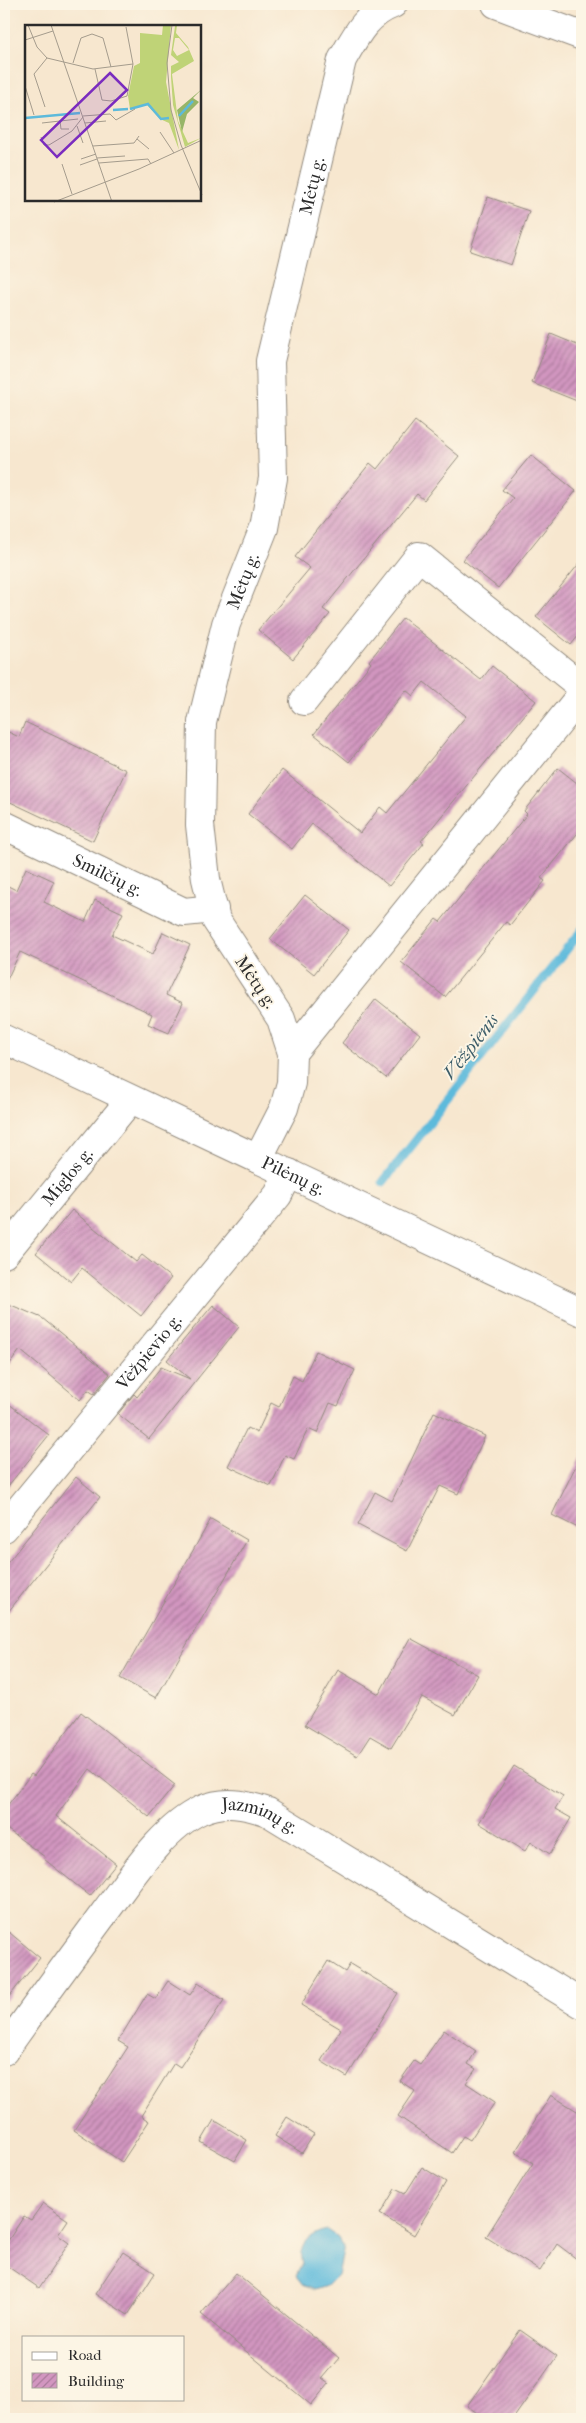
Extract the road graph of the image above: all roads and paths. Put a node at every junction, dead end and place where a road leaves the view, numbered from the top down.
1 (393, 4) edge
2 (496, 4) edge
3 (582, 36) edge
4 (582, 687) edge
5 (582, 694) edge
6 (304, 701) dead end
7 (4, 825) edge
8 (214, 909) junction
9 (4, 1039) edge
10 (292, 1053) junction
11 (130, 1100) junction
12 (258, 1159) junction
13 (289, 1173) junction
14 (4, 1254) edge
15 (582, 1312) edge
16 (4, 1528) edge
17 (582, 2004) edge
18 (4, 2051) edge

1 - 8 street, Mėtų g.
2 - 3 street
4 - 6 street
5 - 10 street
7 - 8 street, Smilčių g.
8 - 10 street, Mėtų g.
9 - 11 street, Pilėnų g.
10 - 12 street, Mėtų g.
11 - 12 street, Pilėnų g.
11 - 14 street, Miglos g.
12 - 13 street, Pilėnų g.
13 - 15 street, Pilėnų g.
13 - 16 street, Vėžpievio g.
17 - 18 street, Jazminų g.

